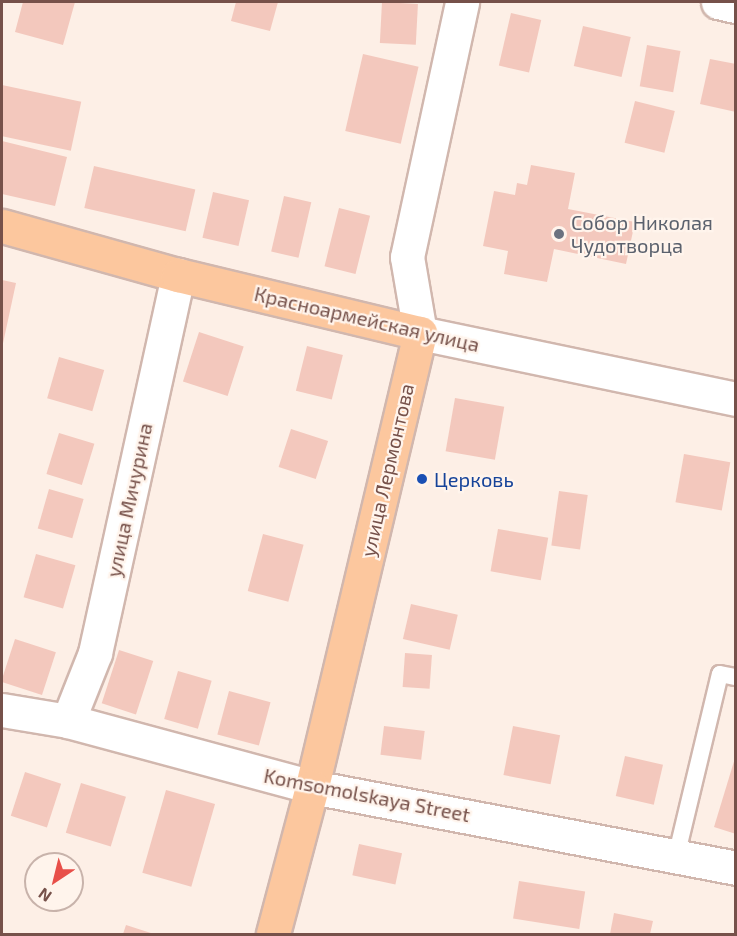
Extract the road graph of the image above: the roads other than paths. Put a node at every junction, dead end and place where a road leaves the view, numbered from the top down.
1 (462, 2) edge
2 (718, 2) edge
3 (735, 6) edge
4 (2, 226) edge
5 (178, 275) junction
6 (420, 333) junction
7 (735, 399) edge
8 (735, 677) edge
9 (2, 710) edge
10 (68, 721) junction
11 (312, 787) junction
12 (676, 857) junction
13 (735, 868) edge
14 (273, 934) edge

1 - 6 street, улица Лермонтова
2 - 3 street
4 - 5 main road, Красноармейская улица
5 - 6 main road, Красноармейская улица
5 - 10 street, улица Мичурина
6 - 7 street, Красноармейская улица
6 - 11 main road, улица Лермонтова
8 - 12 lane
9 - 10 street, Komsomolskaya Street
10 - 11 street, Komsomolskaya Street
11 - 12 street, Komsomolskaya Street
11 - 14 main road, улица Лермонтова
12 - 13 street, Komsomolskaya Street

